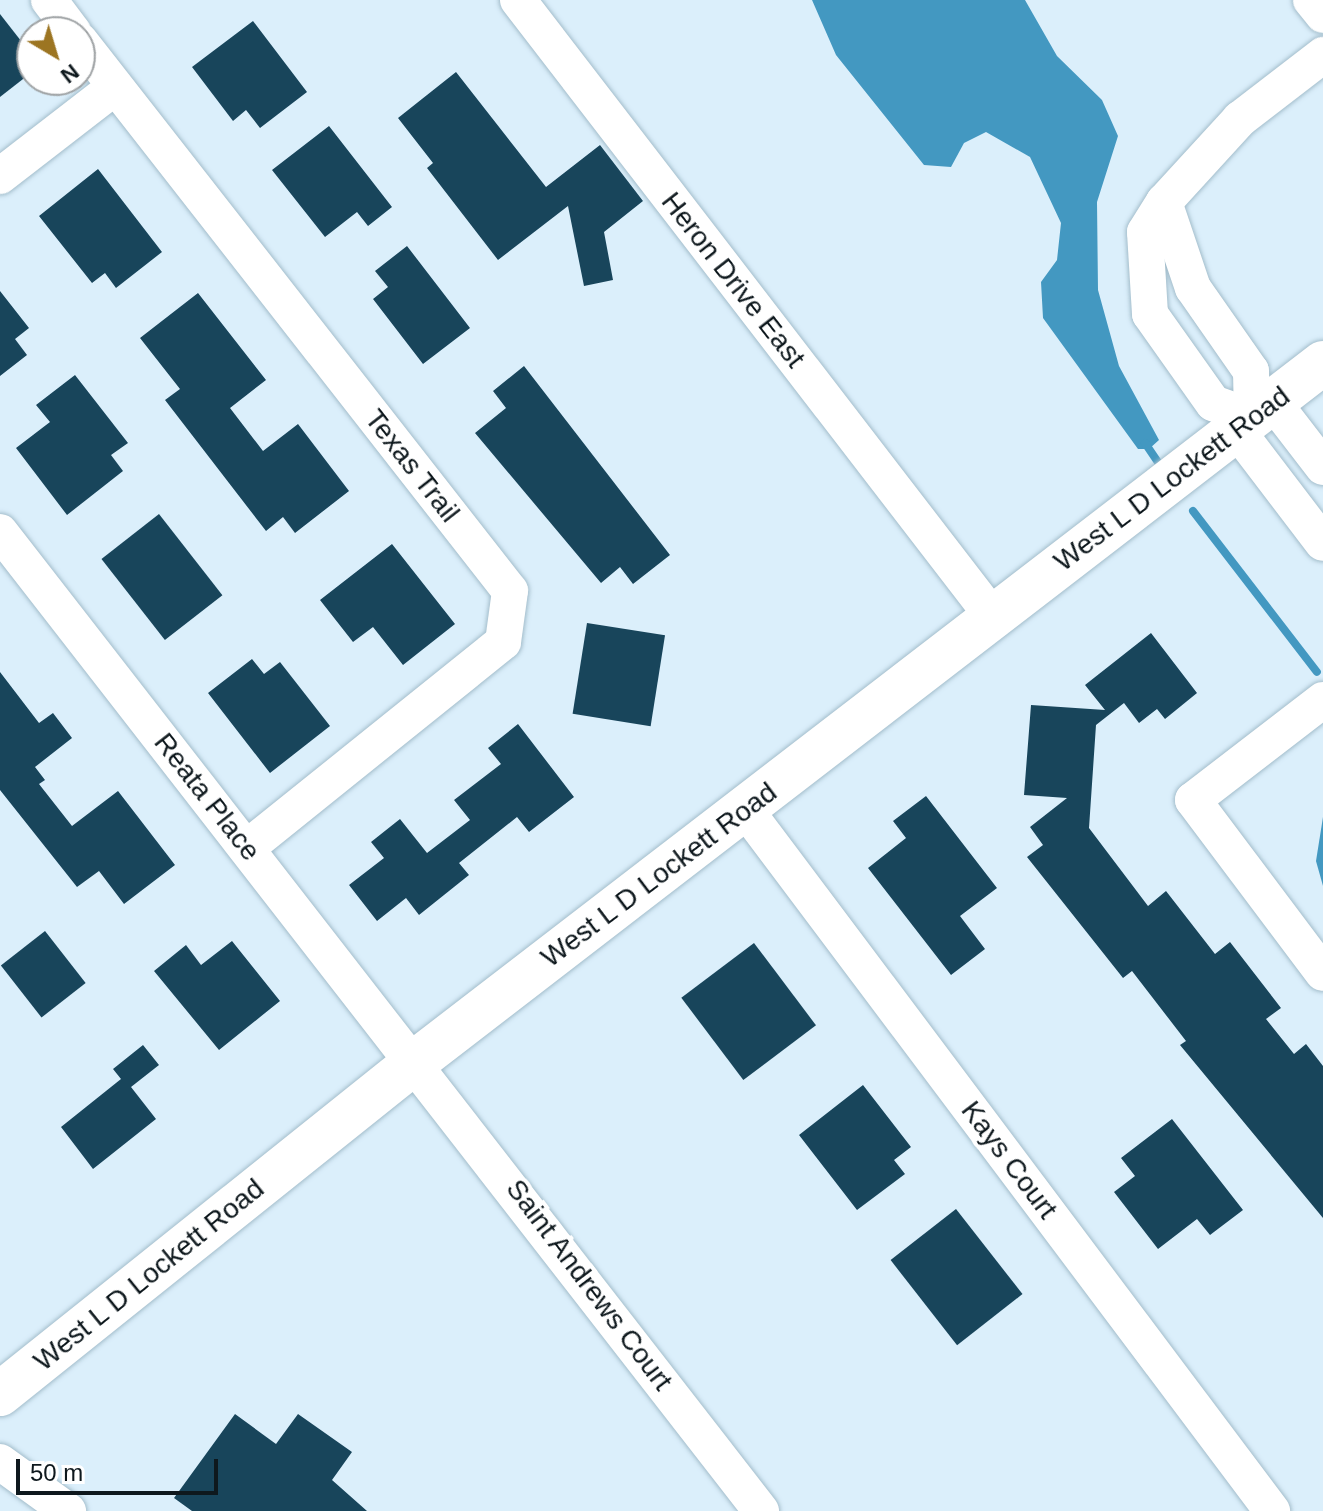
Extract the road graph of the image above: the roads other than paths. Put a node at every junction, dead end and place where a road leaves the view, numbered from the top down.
1 (518, 0) edge
2 (1311, 0) edge
3 (1323, 15) edge
4 (1323, 55) edge
5 (96, 62) edge
6 (115, 87) junction
7 (0, 176) edge
8 (1164, 202) junction
9 (1323, 363) edge
10 (1254, 416) junction
11 (1323, 467) edge
12 (0, 532) edge
13 (1323, 543) edge
14 (993, 617) junction
15 (1323, 700) edge
16 (745, 809) junction
17 (247, 848) junction
18 (1323, 973) edge
19 (415, 1062) junction
20 (0, 1394) edge
21 (0, 1462) edge
22 (68, 1511) edge
23 (761, 1511) edge
24 (1272, 1511) edge

1 - 14 street, Heron Drive East
2 - 3 street
4 - 8 street
5 - 6 street, Texas Trail
6 - 7 street
6 - 17 street, Texas Trail
8 - 10 street
8 - 10 street
9 - 10 main road, West L D Lockett Road
10 - 11 street
10 - 13 street
10 - 14 main road, West L D Lockett Road
12 - 17 street, Reata Place
14 - 16 main road, West L D Lockett Road
15 - 18 street
16 - 19 main road, West L D Lockett Road
16 - 24 street, Kays Court
17 - 19 street, Reata Place
19 - 20 main road, West L D Lockett Road
19 - 23 street, Saint Andrews Court
21 - 22 street

